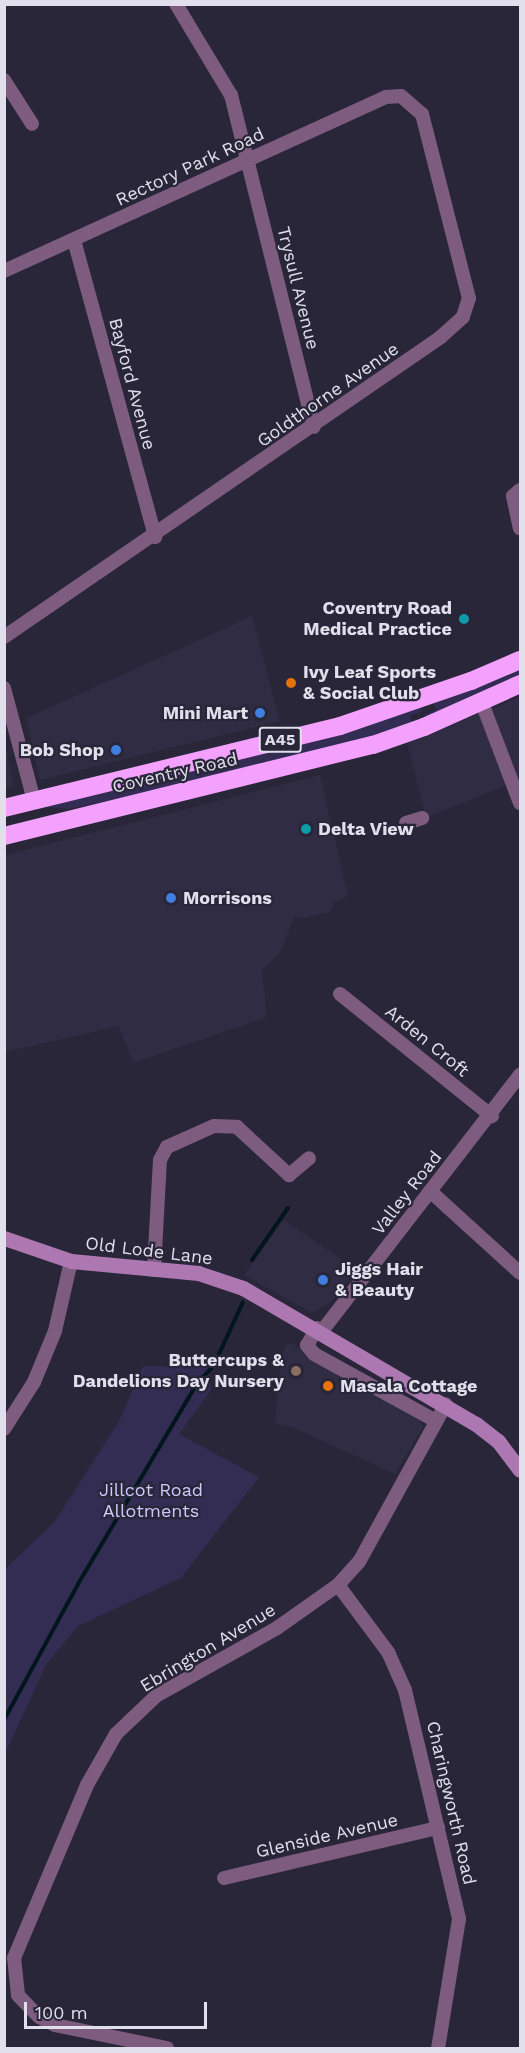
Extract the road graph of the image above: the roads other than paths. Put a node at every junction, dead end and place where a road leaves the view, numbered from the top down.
1 (176, 4) edge
2 (4, 80) edge
3 (390, 96) joint
4 (33, 124) dead end
5 (248, 159) junction
6 (74, 240) junction
7 (4, 271) edge
8 (314, 427) junction
9 (520, 490) edge
10 (520, 528) edge
11 (155, 537) junction
12 (4, 638) edge
13 (520, 660) edge
14 (520, 684) edge
15 (4, 688) edge
16 (482, 703) junction
17 (520, 803) edge
18 (4, 808) edge
19 (42, 812) junction
20 (422, 818) dead end
21 (4, 819) edge
22 (406, 823) dead end
23 (4, 836) edge
24 (340, 994) dead end
25 (520, 1075) edge
26 (492, 1116) junction
27 (309, 1158) dead end
28 (430, 1191) junction
29 (4, 1238) edge
30 (71, 1261) junction
31 (154, 1270) junction
32 (520, 1273) edge
33 (319, 1330) junction
34 (446, 1404) junction
35 (436, 1421) junction
36 (4, 1429) edge
37 (520, 1470) edge
38 (338, 1585) junction
39 (438, 1828) junction
40 (224, 1878) dead end
41 (167, 2049) edge
42 (438, 2049) edge

1 - 5 street, Trysull Avenue
2 - 4 street
3 - 5 street, Rectory Park Road
3 - 8 street, Goldthorne Avenue
5 - 6 street, Rectory Park Road
5 - 8 street, Trysull Avenue
6 - 7 street, Rectory Park Road
6 - 11 street, Bayford Avenue
8 - 11 street, Goldthorne Avenue
9 - 10 street
11 - 12 street, Goldthorne Avenue
13 - 19 highway, Coventry Road / A45
14 - 16 highway, Coventry Road / A45
15 - 19 street
16 - 17 street
16 - 19 highway, Coventry Road / A45
18 - 19 highway, Coventry Road / A45
19 - 21 highway
19 - 23 highway, Coventry Road / A45
20 - 22 street
24 - 26 street, Arden Croft
25 - 26 street, Valley Road
26 - 28 street, Valley Road
27 - 31 street
28 - 32 street
28 - 33 street, Valley Road
29 - 30 street, Old Lode Lane
30 - 31 street, Old Lode Lane
30 - 36 street
31 - 33 street, Old Lode Lane
33 - 34 street, Old Lode Lane
33 - 35 street
34 - 35 street, Ebrington Avenue
34 - 37 street, Old Lode Lane
35 - 38 street, Ebrington Avenue
38 - 39 street, Charingworth Road
38 - 41 street, Ebrington Avenue
39 - 40 street, Glenside Avenue
39 - 42 street, Charingworth Road

